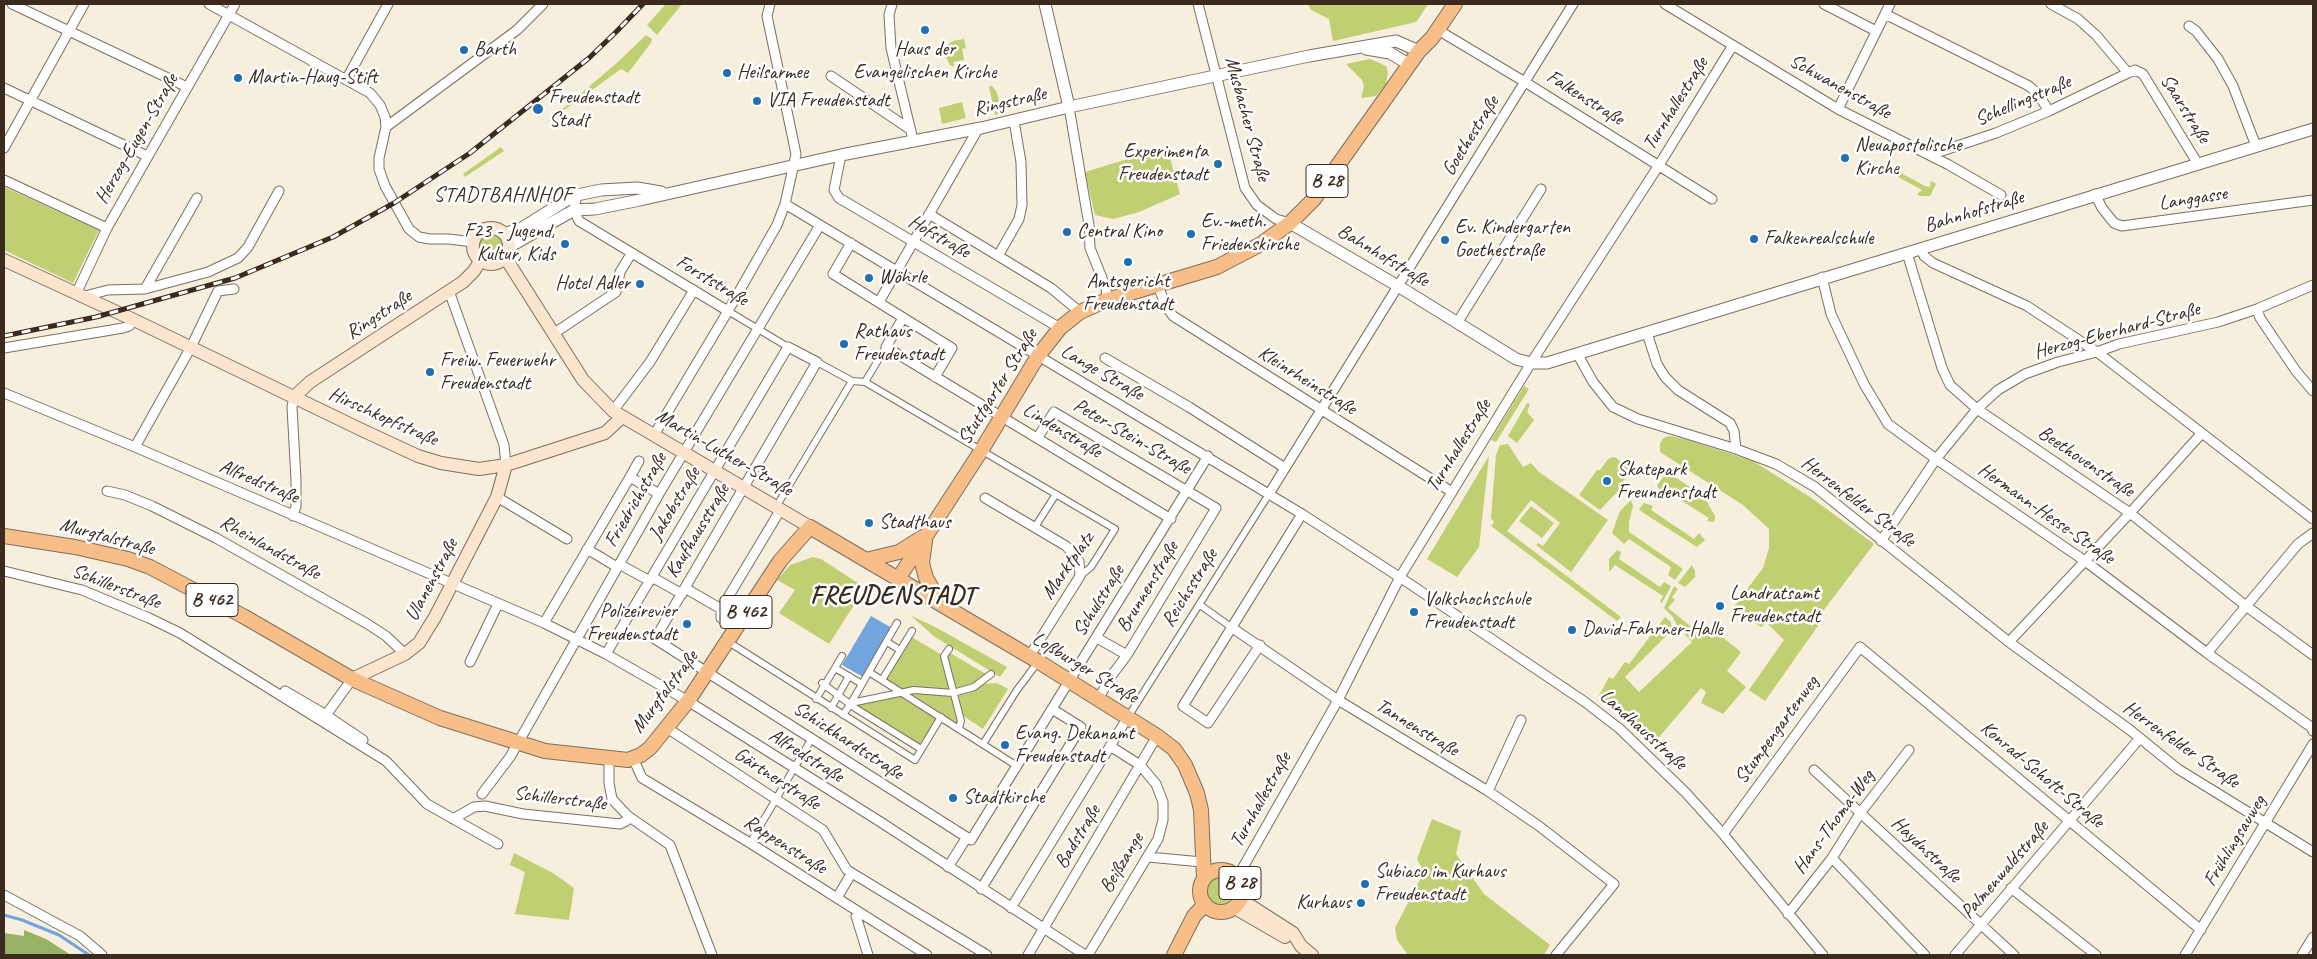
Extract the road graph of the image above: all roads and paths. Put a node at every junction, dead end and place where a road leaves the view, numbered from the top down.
1 (12, 4) edge
2 (84, 4) edge
3 (209, 4) edge
4 (235, 4) edge
5 (388, 4) edge
6 (543, 4) edge
7 (770, 4) edge
8 (892, 4) edge
9 (1045, 4) edge
10 (1198, 4) edge
11 (1444, 4) edge
12 (1455, 4) edge
13 (1573, 4) edge
14 (1665, 4) edge
15 (1824, 4) edge
16 (1890, 4) edge
17 (2051, 4) edge
18 (1885, 14) junction
19 (228, 15) junction
20 (2189, 26) dead end
21 (1438, 30) junction
22 (69, 31) junction
23 (1876, 31) junction
24 (1733, 45) junction
25 (1360, 49) junction
26 (1419, 51) junction
27 (1410, 65) junction
28 (2128, 73) junction
29 (831, 76) dead end
30 (1217, 76) junction
31 (346, 80) junction
32 (1525, 82) junction
33 (187, 87) junction
34 (4, 88) edge
35 (29, 100) junction
36 (1069, 107) junction
37 (1838, 109) junction
38 (2049, 111) junction
39 (1014, 121) junction
40 (386, 127) junction
41 (978, 129) junction
42 (2313, 129) edge
43 (912, 135) junction
44 (2256, 146) junction
45 (4, 148) edge
46 (841, 155) junction
47 (1930, 155) junction
48 (147, 156) junction
49 (2198, 164) junction
50 (1660, 165) junction
51 (793, 167) junction
52 (4, 180) edge
53 (637, 188) junction
54 (1541, 190) dead end
55 (279, 191) dead end
56 (669, 194) junction
57 (2095, 194) junction
58 (577, 195) junction
59 (2001, 195) dead end
60 (197, 198) dead end
61 (644, 199) junction
62 (1712, 200) dead end
63 (2313, 200) edge
64 (785, 204) junction
65 (574, 210) junction
66 (929, 214) junction
67 (1290, 223) junction
68 (820, 225) junction
69 (107, 228) junction
70 (504, 234) junction
71 (473, 242) junction
72 (851, 243) junction
73 (914, 243) junction
74 (1921, 248) junction
75 (507, 252) junction
76 (1907, 253) junction
77 (631, 254) junction
78 (998, 256) junction
79 (4, 260) edge
80 (480, 261) junction
81 (898, 271) junction
82 (1822, 277) junction
83 (2313, 285) edge
84 (1158, 286) junction
85 (1398, 286) junction
86 (146, 289) junction
87 (234, 289) dead end
88 (694, 290) junction
89 (449, 291) junction
90 (78, 296) junction
91 (1107, 300) junction
92 (879, 302) junction
93 (2256, 309) junction
94 (728, 311) junction
95 (1080, 312) junction
96 (903, 318) junction
97 (134, 320) junction
98 (1457, 323) junction
99 (1060, 328) junction
100 (759, 329) junction
101 (1647, 333) junction
102 (553, 334) junction
103 (191, 347) junction
104 (788, 347) junction
105 (886, 347) junction
106 (4, 348) edge
107 (2097, 352) junction
108 (1578, 355) junction
109 (1038, 356) junction
110 (1104, 358) dead end
111 (817, 362) junction
112 (1531, 363) junction
113 (935, 377) junction
114 (852, 380) junction
115 (865, 382) junction
116 (2313, 391) edge
117 (4, 395) edge
118 (294, 397) junction
119 (1977, 409) junction
120 (1322, 412) junction
121 (618, 414) junction
122 (1003, 416) junction
123 (2200, 434) junction
124 (654, 435) junction
125 (1038, 437) junction
126 (135, 447) junction
127 (1736, 449) junction
128 (981, 451) junction
129 (684, 452) junction
130 (1208, 456) junction
131 (1936, 459) junction
132 (639, 461) dead end
133 (506, 465) junction
134 (1285, 468) junction
135 (716, 470) junction
136 (630, 477) junction
137 (745, 487) junction
138 (1188, 490) junction
139 (107, 491) dead end
140 (1452, 492) junction
141 (659, 494) junction
142 (1056, 494) junction
143 (1269, 494) junction
144 (497, 497) junction
145 (985, 498) dead end
146 (779, 508) junction
147 (1216, 508) joint
148 (2130, 513) junction
149 (1302, 514) junction
150 (294, 516) junction
151 (1171, 518) junction
152 (2313, 519) edge
153 (810, 527) junction
154 (1035, 527) junction
155 (2313, 533) edge
156 (926, 535) junction
157 (4, 536) edge
158 (568, 539) dead end
159 (1881, 541) junction
160 (587, 549) junction
161 (866, 560) junction
162 (2084, 561) junction
163 (618, 565) junction
164 (4, 571) edge
165 (1080, 576) junction
166 (1400, 577) junction
167 (651, 579) junction
168 (898, 579) junction
169 (452, 584) junction
170 (684, 591) junction
171 (498, 604) junction
172 (942, 605) junction
173 (1200, 605) junction
174 (2246, 606) junction
175 (721, 609) junction
176 (544, 623) junction
177 (897, 623) dead end
178 (1231, 627) junction
179 (736, 628) junction
180 (912, 631) dead end
181 (1097, 638) junction
182 (576, 639) junction
183 (727, 641) junction
184 (887, 642) junction
185 (2009, 642) junction
186 (1260, 645) junction
187 (1860, 647) joint
188 (949, 649) dead end
189 (900, 650) junction
190 (2206, 652) junction
191 (405, 654) junction
192 (606, 654) junction
193 (1127, 655) junction
194 (2313, 655) edge
195 (842, 656) dead end
196 (1034, 659) junction
197 (470, 662) dead end
198 (835, 668) junction
199 (706, 672) junction
200 (869, 672) junction
201 (991, 674) dead end
202 (1112, 675) tunnel mouth
203 (849, 676) junction
204 (352, 679) junction
205 (882, 680) junction
206 (1069, 682) junction
207 (261, 683) junction
208 (823, 684) junction
209 (862, 684) junction
210 (904, 693) junction
211 (953, 693) junction
212 (838, 695) junction
213 (816, 699) junction
214 (1338, 700) junction
215 (688, 701) junction
216 (851, 703) junction
217 (831, 708) junction
218 (1052, 709) junction
219 (326, 715) junction
220 (843, 715) junction
221 (942, 717) junction
222 (1128, 717) junction
223 (1521, 720) dead end
224 (667, 728) junction
225 (959, 728) junction
226 (2313, 731) edge
227 (1157, 736) junction
228 (812, 738) junction
229 (2140, 738) junction
230 (516, 743) junction
231 (983, 744) junction
232 (2313, 744) edge
233 (1110, 746) junction
234 (921, 749) junction
235 (1909, 750) dead end
236 (374, 753) junction
237 (633, 758) junction
238 (609, 759) junction
239 (1140, 765) junction
240 (1017, 766) junction
241 (792, 768) junction
242 (1814, 770) dead end
243 (1488, 791) junction
244 (482, 794) dead end
245 (776, 799) junction
246 (1861, 812) junction
247 (628, 816) junction
248 (453, 819) junction
249 (2069, 822) junction
250 (2266, 824) junction
251 (1202, 830) junction
252 (1723, 834) junction
253 (969, 839) junction
254 (750, 842) junction
255 (498, 844) dead end
256 (2313, 852) edge
257 (1148, 857) junction
258 (1832, 858) junction
259 (1202, 862) junction
260 (948, 867) junction
261 (1222, 870) junction
262 (852, 874) junction
263 (1204, 878) junction
264 (1237, 878) junction
265 (2012, 888) junction
266 (981, 889) junction
267 (4, 895) edge
268 (837, 898) junction
269 (1236, 903) junction
270 (1205, 904) junction
271 (1011, 908) junction
272 (858, 912) junction
273 (1788, 914) junction
274 (1980, 926) junction
275 (1043, 928) junction
276 (2202, 930) junction
277 (2313, 937) edge
278 (102, 955) edge
279 (712, 955) edge
280 (868, 955) edge
281 (927, 955) edge
282 (987, 955) edge
283 (1028, 955) edge
284 (1087, 955) edge
285 (1174, 955) edge
286 (1311, 955) edge
287 (1556, 955) edge
288 (1823, 955) edge
289 (1925, 955) edge
290 (1955, 955) edge
291 (2014, 955) edge
292 (2096, 955) edge
293 (2185, 955) edge
294 (2302, 955) edge

1 - 22 street
2 - 22 street
3 - 19 street
4 - 19 street, Herzog-Eugen-Straße
5 - 31 street
6 - 40 street
7 - 51 street
8 - 43 street
9 - 36 street
10 - 30 street, Musbacher Straße
11 - 26 main road, Stuttgarter Straße / B 28
12 - 21 main road, Stuttgarter Straße / B 28
13 - 32 street, Goethestraße
14 - 24 street, Schwanenstraße
15 - 23 street
16 - 18 street
17 - 28 street, Saarstraße
18 - 23 street
18 - 38 street
19 - 31 street
19 - 33 street, Herzog-Eugen-Straße
20 - 44 street
21 - 26 main road, Stuttgarter Straße / B 28
21 - 32 street, Falkenstraße
22 - 33 street
22 - 35 street
23 - 37 street
24 - 37 street, Schwanenstraße
24 - 50 street, Turnhallestraße
25 - 26 street, Ringstraße
25 - 27 street, Ringstraße
25 - 30 street, Ringstraße
26 - 27 main road, Stuttgarter Straße / B 28
27 - 67 main road, Stuttgarter Straße / B 28
28 - 38 street, Schellingstraße
28 - 49 street, Saarstraße
29 - 43 street
30 - 36 street, Ringstraße
30 - 67 street, Musbacher Straße
31 - 40 street
32 - 50 street, Falkenstraße
32 - 85 street, Goethestraße
33 - 48 street, Herzog-Eugen-Straße
34 - 35 street
35 - 45 street
35 - 48 street
36 - 39 street, Ringstraße
36 - 91 street
37 - 47 street, Schwanenstraße
38 - 47 street, Schellingstraße
39 - 41 street, Ringstraße
39 - 78 street
40 - 71 street
41 - 43 street, Ringstraße
41 - 66 street
42 - 44 street, Bahnhofstraße
43 - 46 street, Ringstraße
44 - 49 street, Bahnhofstraße
46 - 51 street, Ringstraße
46 - 73 street, Hofstraße
47 - 59 street, Schwanenstraße
48 - 69 street, Herzog-Eugen-Straße
49 - 57 street, Bahnhofstraße
50 - 62 street, Falkenstraße
50 - 112 street, Turnhallestraße
51 - 56 street, Ringstraße
51 - 64 street
52 - 69 street
53 - 56 street, Ringstraße
53 - 58 street, Ringstraße
53 - 61 street
54 - 98 street
55 - 86 street
56 - 61 street, Ringstraße
57 - 63 street, Langgasse
57 - 74 street, Bahnhofstraße
58 - 65 street
58 - 70 street, Ringstraße
60 - 86 street
61 - 65 street, Ringstraße
64 - 68 street, Lange Straße
64 - 94 street
65 - 75 street, Ringstraße
65 - 77 street, Forststraße
66 - 73 street
66 - 78 street
67 - 84 main road, Stuttgarter Straße / B 28
67 - 85 street, Bahnhofstraße
68 - 72 street, Lange Straße
68 - 100 street, Friedrichstraße
69 - 90 street, Herzog-Eugen-Straße
70 - 71 main road
70 - 75 main road
71 - 80 main road
72 - 81 street, Lange Straße
72 - 92 street
73 - 81 street
73 - 99 street, Hofstraße
74 - 76 street, Bahnhofstraße
74 - 107 street
75 - 80 main road
75 - 102 main road, Martin-Luther-Straße
76 - 82 street, Bahnhofstraße
76 - 119 street, Beethovenstraße
77 - 88 street, Forststraße
77 - 102 street
78 - 95 street
79 - 90 main road, Hirschkopfstraße
80 - 89 main road, Ringstraße
81 - 92 street
81 - 109 street, Lange Straße
82 - 101 street, Bahnhofstraße
82 - 131 street, Hermann-Hesse-Straße
83 - 93 street, Herzog-Eberhard-Straße
84 - 91 main road, Stuttgarter Straße / B 28
84 - 120 street, Kleinrheinstraße
85 - 98 street, Bahnhofstraße
85 - 120 street, Reichsstraße
86 - 90 street
87 - 103 street
88 - 94 street, Forststraße
88 - 121 street
89 - 118 main road, Ringstraße
89 - 133 street
90 - 97 main road, Hirschkopfstraße
91 - 95 main road, Stuttgarter Straße / B 28
92 - 96 street
93 - 107 street, Herzog-Eberhard-Straße
93 - 116 street
94 - 100 street, Forststraße
94 - 124 street
95 - 99 main road, Stuttgarter Straße / B 28
96 - 105 street
96 - 113 street
97 - 103 main road, Hirschkopfstraße
97 - 106 street
98 - 112 street, Bahnhofstraße
99 - 109 main road, Stuttgarter Straße / B 28
100 - 104 street, Forststraße
100 - 129 street, Friedrichstraße
101 - 108 street, Bahnhofstraße
101 - 127 street
102 - 121 main road, Martin-Luther-Straße
103 - 118 main road, Hirschkopfstraße
103 - 126 street
104 - 111 street, Forststraße
104 - 135 street, Jakobstraße
105 - 113 street, Lindenstraße
105 - 115 street
107 - 119 street, Herzog-Eberhard-Straße
107 - 123 street
108 - 112 street, Bahnhofstraße
108 - 127 street, Herrenfelder Straße
109 - 122 main road, Stuttgarter Straße / B 28
109 - 130 street, Lange Straße
110 - 134 street
111 - 114 street, Forststraße
111 - 137 street, Kaufhausstraße
112 - 140 street, Turnhallestraße
113 - 122 street, Lindenstraße
114 - 115 street, Marktplatz
114 - 146 street
115 - 128 street, Marktplatz
117 - 126 street, Alfredstraße
118 - 133 main road, Hirschkopfstraße
118 - 150 street
119 - 131 street, Herzog-Eberhard-Straße
119 - 148 street, Beethovenstraße
120 - 134 street, Reichsstraße
120 - 140 street, Kleinrheinstraße
121 - 124 main road, Martin-Luther-Straße
121 - 133 main road, Hirschkopfstraße
122 - 125 street, Lindenstraße
122 - 128 main road, Stuttgarter Straße / B 28
123 - 148 street
123 - 152 street
124 - 129 main road, Martin-Luther-Straße
125 - 138 street, Peter-Stein-Straße
125 - 151 street, Lindenstraße
126 - 150 street, Alfredstraße
127 - 159 street, Herrenfelder Straße
128 - 142 street, Marktplatz
128 - 156 main road, Stuttgarter Straße / B 28
129 - 135 main road, Martin-Luther-Straße
129 - 141 street, Friedrichstraße
130 - 138 street, Schulstraße
130 - 143 street, Lange Straße
131 - 159 street, Herzog-Eberhard-Straße
131 - 162 street, Hermann-Hesse-Straße
132 - 136 street
133 - 144 main road, Ulanenstraße
134 - 143 street, Reichsstraße
135 - 137 main road, Martin-Luther-Straße
135 - 167 street, Jakobstraße
136 - 141 street
136 - 160 street
137 - 146 main road, Martin-Luther-Straße
137 - 170 street, Kaufhausstraße
138 - 147 street, Peter-Stein-Straße
138 - 151 street, Schulstraße
139 - 191 street, Rheinlandstraße
140 - 166 street, Turnhallestraße
141 - 163 street, Friedrichstraße
142 - 154 street
142 - 165 street, Marktplatz
143 - 149 street, Lange Straße
143 - 173 street, Reichsstraße
144 - 158 street
144 - 169 main road, Ulanenstraße
145 - 154 street
146 - 153 main road, Martin-Luther-Straße
146 - 175 street
147 - 193 street, Brunnenstraße
148 - 162 street
148 - 174 street, Beethovenstraße
149 - 166 street, Lange Straße
149 - 178 street
150 - 169 street, Alfredstraße
151 - 181 street, Schulstraße
153 - 161 main road, Martin-Luther-Straße
153 - 179 main road, Murgtalstraße / B 462
154 - 165 street
155 - 174 street
156 - 161 main road, Stuttgarter Straße / B 28
156 - 168 main road, Stuttgarter Straße / B 28
156 - 172 main road, Stuttgarter Straße / B 28
157 - 204 main road, Murgtalstraße / B 462
159 - 185 street, Herrenfelder Straße
160 - 163 street
160 - 176 street
161 - 168 main road, Martin-Luther-Straße
162 - 185 street
162 - 190 street, Hermann-Hesse-Straße
163 - 167 street
163 - 182 street, Friedrichstraße
164 - 207 street, Schillerstraße
165 - 196 street, Marktplatz
166 - 214 street, Turnhallestraße
166 - 252 street, Landhausstraße
167 - 170 street
167 - 192 street, Jakobstraße
168 - 172 main road, Loßburger Straße / B 28
169 - 171 street, Alfredstraße
169 - 191 main road, Ulanenstraße
170 - 175 street
170 - 199 street, Kaufhausstraße
171 - 176 street, Alfredstraße
171 - 197 street
172 - 196 main road, Loßburger Straße / B 28
173 - 178 street, Tannenstraße
173 - 222 street, Reichsstraße
174 - 190 street
174 - 194 street, Beethovenstraße
175 - 179 street
176 - 182 street, Alfredstraße
177 - 184 street
178 - 186 street, Tannenstraße
178 - 186 street
179 - 183 main road, Murgtalstraße / B 462
180 - 189 street
181 - 193 street, Brunnenstraße
181 - 206 street, Schulstraße
182 - 192 street, Alfredstraße
182 - 230 street, Friedrichstraße
183 - 199 main road, Murgtalstraße / B 462
183 - 213 street
184 - 189 street
184 - 200 street
185 - 229 street, Herrenfelder Straße
186 - 214 street, Tannenstraße
187 - 249 street, Konrad-Schott-Straße
187 - 252 street, Stumpengartenweg
188 - 211 street
189 - 205 street
190 - 226 street, Hermann-Hesse-Straße
191 - 204 main road, Ulanenstraße
192 - 215 street, Alfredstraße
193 - 202 street
195 - 198 street
196 - 206 main road, Loßburger Straße / B 28
196 - 231 street, Marktplatz
198 - 203 street
198 - 208 street
199 - 215 main road, Murgtalstraße / B 462
199 - 228 street, Schickhardtstraße
200 - 205 street
200 - 209 street
201 - 211 street
203 - 209 street
203 - 212 street
204 - 219 street
204 - 230 main road, Murgtalstraße / B 462
205 - 210 street
206 - 218 street, Schulstraße
206 - 222 main road, Loßburger Straße / B 28
207 - 219 street, Schillerstraße
207 - 236 street, Schillerstraße
208 - 212 street
208 - 213 street
209 - 216 street
210 - 211 street
210 - 216 street
210 - 221 street
211 - 225 street
212 - 216 street
212 - 217 street
213 - 217 street
214 - 243 street, Tannenstraße
214 - 264 street, Turnhallestraße
215 - 224 main road, Murgtalstraße / B 462
215 - 241 street, Alfredstraße
216 - 220 street
216 - 234 street
217 - 220 street
218 - 240 street, Schulstraße
218 - 266 street
219 - 236 street, Schillerstraße
220 - 234 street
221 - 225 street
221 - 234 street
222 - 227 main road, Loßburger Straße / B 28
222 - 233 street, Reichsstraße
223 - 243 street
224 - 237 main road, Murgtalstraße / B 462
224 - 245 street, Gärtnerstraße
225 - 231 street
227 - 239 street, Badstraße
227 - 251 main road, Loßburger Straße / B 28
228 - 241 street
228 - 253 street, Schickhardtstraße
229 - 249 street, Palmenwaldstraße
229 - 250 street, Herrenfelder Straße
230 - 238 main road, Murgtalstraße / B 462
230 - 244 street, Friedrichstraße
231 - 240 street
232 - 250 street, Frühlingsauweg
233 - 239 street, Beißzange
233 - 271 street, Reichsstraße
235 - 246 street, Hans-Thoma-Weg
236 - 248 street, Schillerstraße
237 - 238 main road, Murgtalstraße / B 462
237 - 254 street, Rappenstraße
238 - 247 street, Schillerstraße
239 - 257 street, Beißzange
239 - 275 street, Badstraße
240 - 253 street, Schulstraße
241 - 245 street
241 - 260 street, Alfredstraße
242 - 246 street, Haydnstraße
243 - 287 street, Tannenstraße
245 - 254 street
245 - 262 street, Gärtnerstraße
246 - 258 street, Hans-Thoma-Weg
246 - 274 street, Haydnstraße
247 - 248 street, Schillerstraße
247 - 279 street
248 - 255 street, Schillerstraße
249 - 265 street, Palmenwaldstraße
249 - 276 street, Konrad-Schott-Straße
250 - 256 street, Herrenfelder Straße
250 - 276 street, Frühlingsauweg
251 - 259 main road, Loßburger Straße / B 28
251 - 261 main road, Loßburger Straße / B 28
252 - 273 street, Landhausstraße
253 - 260 street, Schulstraße
254 - 268 street, Rappenstraße
257 - 259 street
257 - 284 street, Beißzange
258 - 273 street, Hans-Thoma-Weg
258 - 289 street
259 - 263 main road, Loßburger Straße / B 28
260 - 266 street, Alfredstraße
261 - 263 main road, B 28
261 - 264 main road, B 28
262 - 268 street
262 - 282 street, Gärtnerstraße
263 - 270 main road, B 28
264 - 269 main road, B 28
265 - 274 street, Palmenwaldstraße
265 - 292 street
266 - 271 street, Alfredstraße
267 - 278 street
268 - 272 street, Rappenstraße
269 - 270 main road, B 28
269 - 286 main road
270 - 285 main road, B 28
271 - 275 street, Alfredstraße
272 - 280 street
272 - 281 street, Rappenstraße
273 - 288 street, Landhausstraße
274 - 290 street, Palmenwaldstraße
274 - 291 street, Haydnstraße
275 - 283 street, Badstraße
275 - 284 street, Alfredstraße
276 - 293 street, Frühlingsauweg
277 - 294 street

